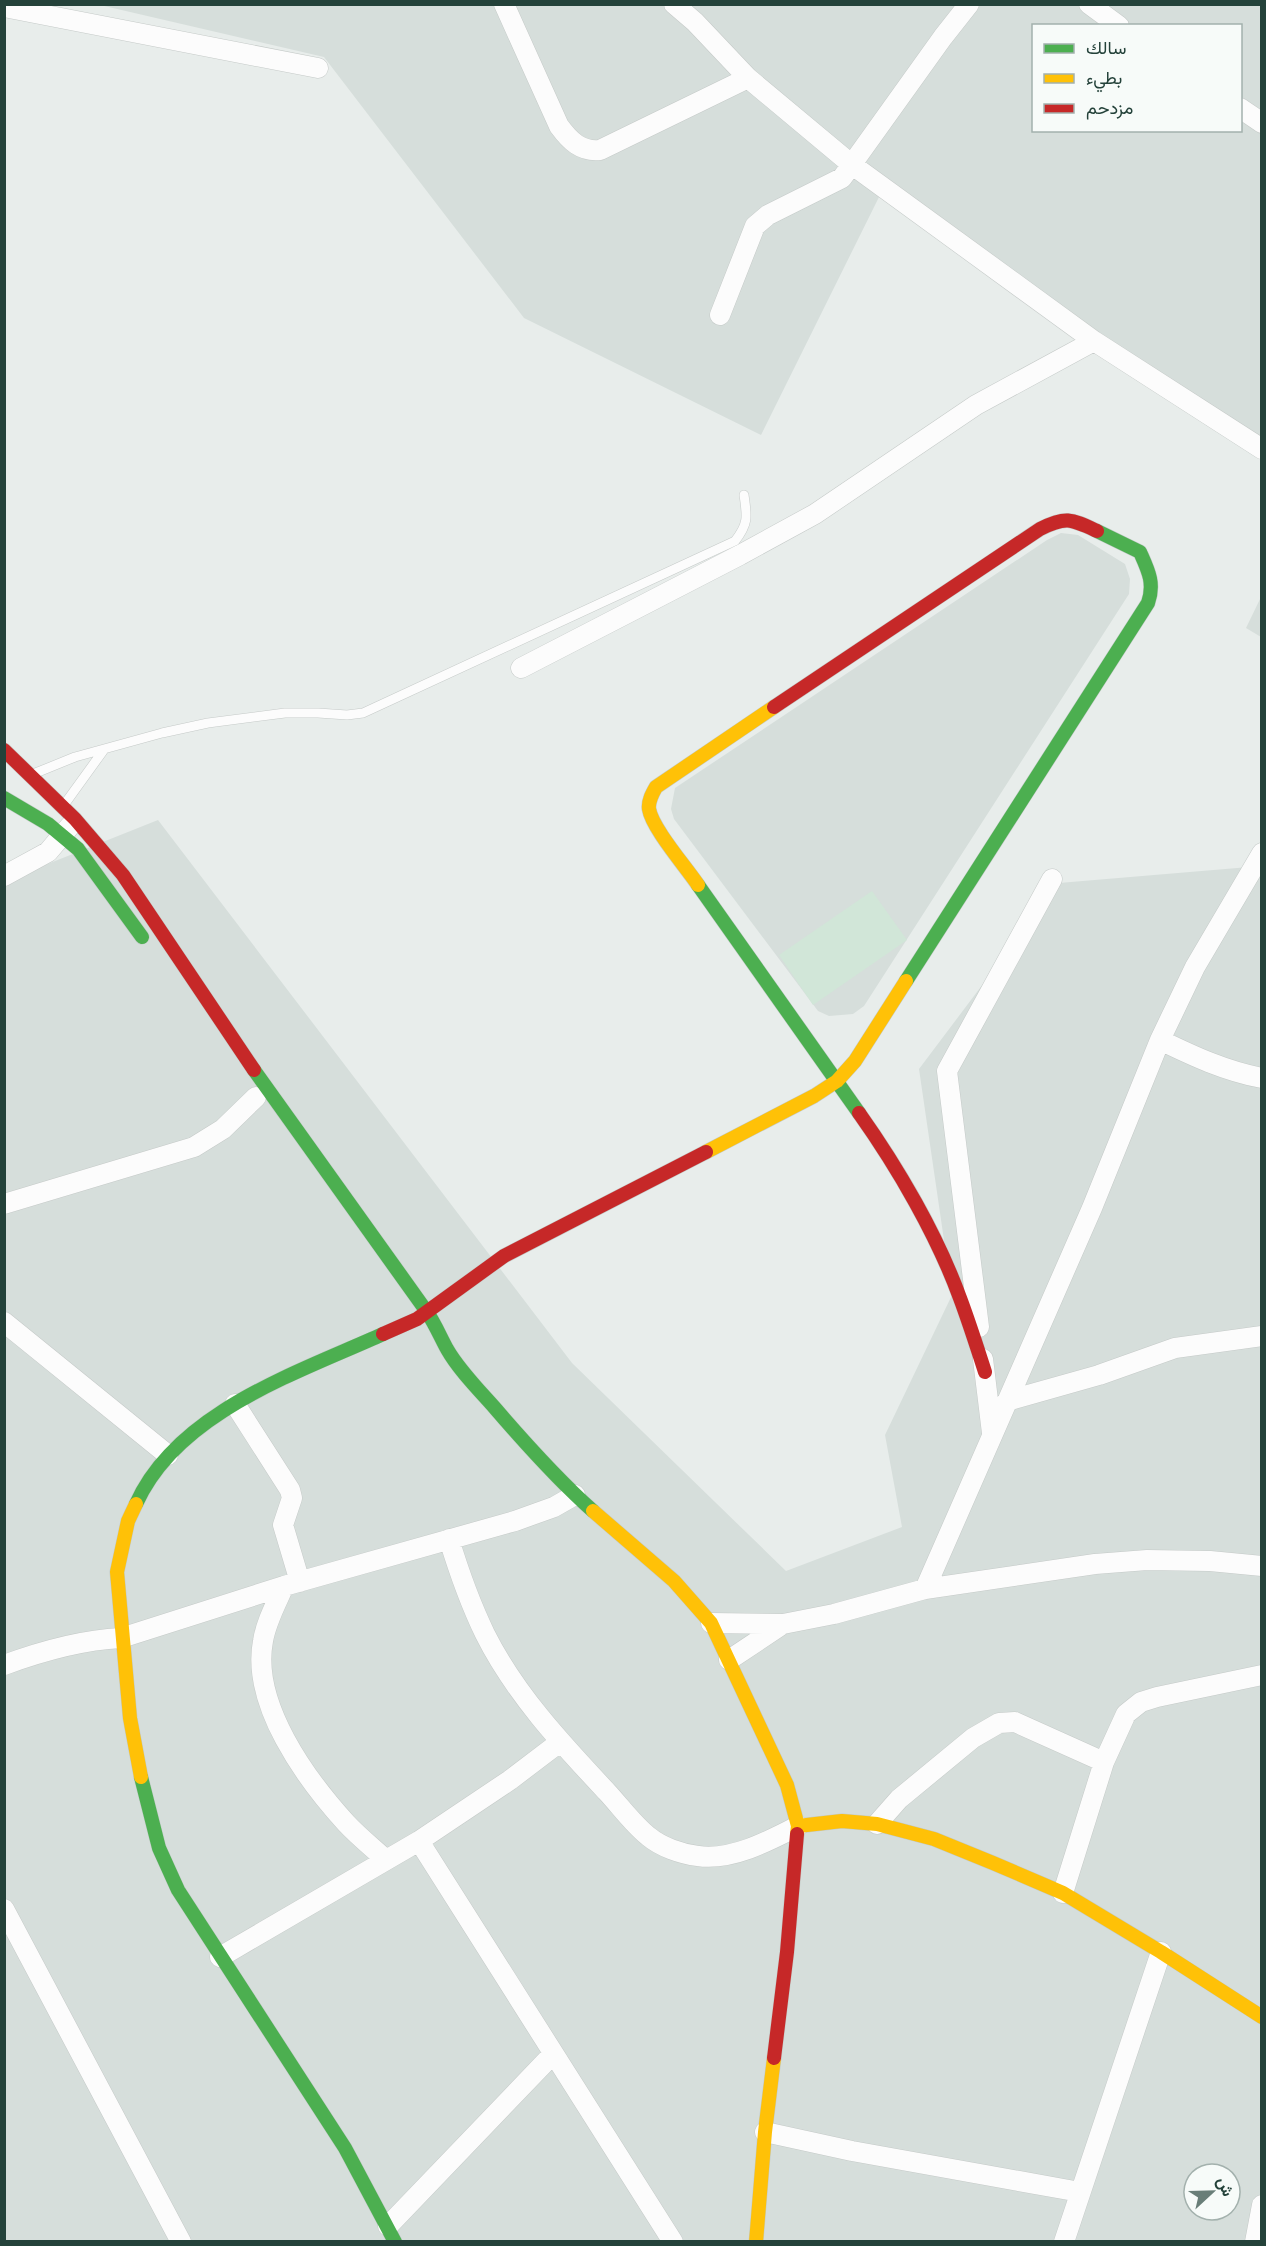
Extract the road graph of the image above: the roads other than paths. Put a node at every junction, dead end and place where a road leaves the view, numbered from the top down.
1 (504, 4) edge
2 (674, 4) edge
3 (969, 4) edge
4 (1089, 4) edge
5 (4, 7) edge
6 (1116, 24) edge
7 (318, 68) dead end
8 (748, 78) junction
9 (1242, 109) edge
10 (1262, 123) edge
11 (851, 164) junction
12 (720, 315) dead end
13 (1094, 341) junction
14 (1262, 449) edge
15 (744, 495) dead end
16 (521, 668) dead end
17 (4, 750) edge
18 (103, 751) junction
19 (30, 775) junction
20 (4, 798) edge
21 (69, 813) junction
22 (56, 830) junction
23 (1262, 853) edge
24 (4, 876) edge
25 (1052, 879) dead end
26 (153, 951) dead end
27 (1160, 1040) junction
28 (236, 1068) dead end
29 (1262, 1078) edge
30 (837, 1081) junction
31 (256, 1096) junction
32 (4, 1204) edge
33 (422, 1316) junction
34 (4, 1322) edge
35 (1262, 1336) edge
36 (985, 1372) junction
37 (1007, 1401) junction
38 (235, 1404) junction
39 (992, 1433) junction
40 (168, 1455) junction
41 (575, 1495) junction
42 (449, 1539) junction
43 (1262, 1566) edge
44 (292, 1584) junction
45 (925, 1589) junction
46 (711, 1623) junction
47 (783, 1624) junction
48 (121, 1638) junction
49 (729, 1660) junction
50 (4, 1665) edge
51 (1262, 1675) edge
52 (560, 1742) junction
53 (1104, 1762) junction
54 (877, 1824) junction
55 (798, 1826) junction
56 (419, 1842) junction
57 (386, 1860) junction
58 (1063, 1893) junction
59 (4, 1909) edge
60 (1161, 1952) junction
61 (220, 1957) junction
62 (1262, 2017) edge
63 (553, 2054) junction
64 (765, 2132) junction
65 (1080, 2192) junction
66 (1262, 2205) edge
67 (391, 2234) edge
68 (181, 2241) edge
69 (674, 2241) edge
70 (756, 2241) edge
71 (1064, 2241) edge
72 (1255, 2241) edge

1 - 8 street
2 - 8 street
3 - 11 street
4 - 6 street
5 - 7 street
8 - 11 street
9 - 10 street
11 - 12 street
11 - 13 street
13 - 14 street
13 - 16 street
15 - 18 lane
17 - 19 street
18 - 19 lane
18 - 21 lane
19 - 21 street
20 - 22 street
21 - 22 street
21 - 33 street
22 - 24 street
22 - 26 street
23 - 27 street
25 - 36 street
27 - 29 street
27 - 37 street
28 - 31 street
30 - 30 street
30 - 33 street
30 - 36 street
31 - 32 street
31 - 33 street
33 - 38 street
33 - 41 street
34 - 40 street
35 - 37 street
36 - 39 street
37 - 39 street
38 - 40 street
38 - 44 street
39 - 45 street
40 - 48 street
41 - 42 street
41 - 46 street
42 - 44 street
42 - 52 street
43 - 45 street
44 - 48 street
44 - 57 street
45 - 47 street
46 - 47 street
46 - 49 street
47 - 49 street
48 - 50 street
48 - 61 street
49 - 55 street
51 - 53 street
52 - 55 street
52 - 56 street
53 - 54 street
53 - 58 street
54 - 55 street
54 - 58 street
55 - 64 street
56 - 57 street
56 - 63 street
57 - 61 street
58 - 60 street
59 - 68 street
60 - 62 street
60 - 65 street
61 - 67 street
63 - 67 street
63 - 69 street
64 - 65 street
64 - 70 street
65 - 71 street
66 - 72 street

